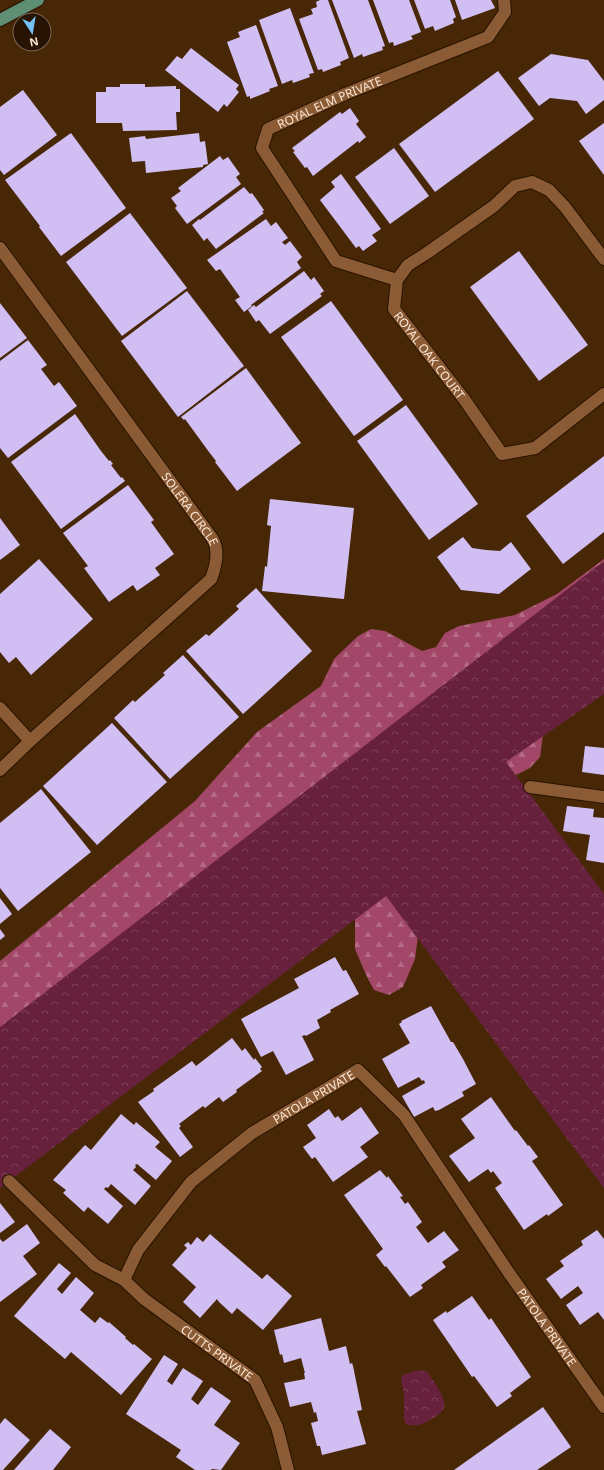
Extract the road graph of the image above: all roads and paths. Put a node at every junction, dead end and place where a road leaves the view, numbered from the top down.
1 (38, 0) edge
2 (504, 0) edge
3 (0, 20) edge
4 (0, 248) edge
5 (604, 259) edge
6 (396, 280) junction
7 (604, 394) edge
8 (0, 708) edge
9 (30, 741) junction
10 (0, 770) edge
11 (530, 787) dead end
12 (604, 797) edge
13 (9, 1181) dead end
14 (124, 1280) junction
15 (604, 1407) edge
16 (288, 1470) edge

1 - 3 main road
2 - 6 street, ROYAL ELM PRIVATE
4 - 9 street, SOLERA CIRCLE
5 - 6 street
6 - 7 street, ROYAL OAK COURT
8 - 9 street
9 - 10 street, SOLERA CIRCLE
11 - 12 street
13 - 14 street
14 - 15 street, PATOLA PRIVATE
14 - 16 street, CUTTS PRIVATE

